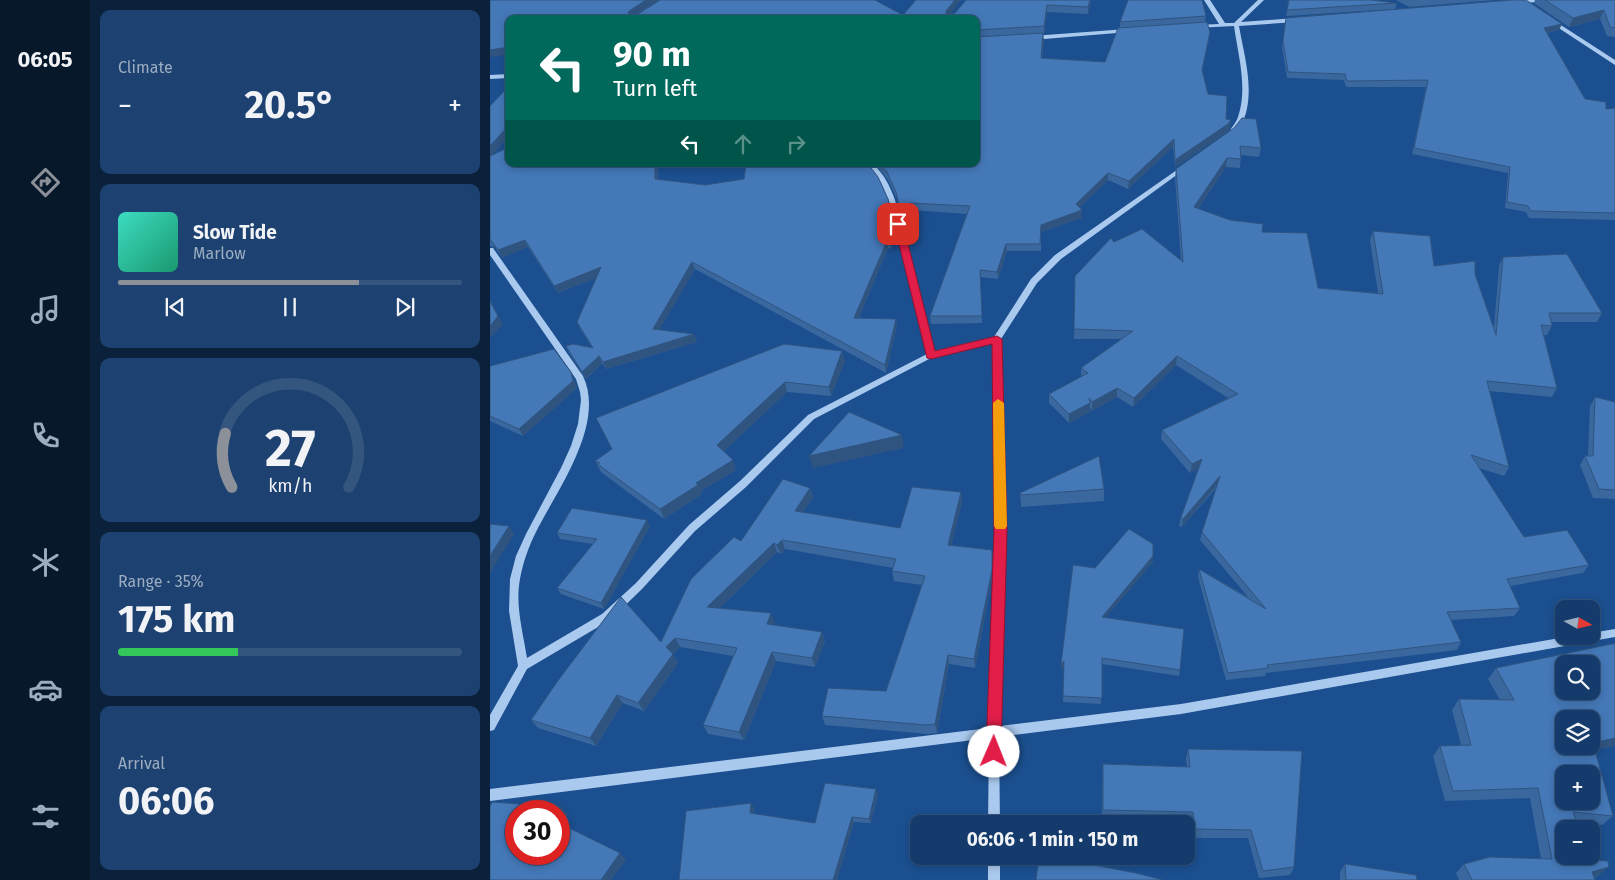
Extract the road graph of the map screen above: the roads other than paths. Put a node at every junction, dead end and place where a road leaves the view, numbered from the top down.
1 (1207, 0) edge
2 (1261, 0) edge
3 (1522, 0) edge
4 (1536, 0) edge
5 (1513, 2) edge
6 (1530, 6) edge
7 (1545, 17) edge
8 (1303, 19) edge
9 (1236, 24) junction
10 (1223, 25) junction
11 (1194, 27) edge
12 (1134, 31) edge
13 (1026, 38) edge
14 (1615, 63) edge
15 (505, 76) edge
16 (490, 77) edge
17 (1223, 140) edge
18 (1192, 161) edge
19 (872, 167) edge
20 (490, 250) edge
21 (997, 339) junction
22 (931, 355) junction
23 (1615, 633) edge
24 (523, 666) junction
25 (490, 726) edge
26 (994, 734) junction
27 (490, 795) edge
28 (994, 815) edge
29 (994, 865) edge
30 (994, 880) edge

1 - 10 street
2 - 9 street
3 - 4 street
3 - 5 street
3 - 6 street
7 - 14 street
8 - 9 street
9 - 10 street
9 - 17 street
10 - 11 street
12 - 13 street
15 - 16 street
18 - 21 street
19 - 22 street
20 - 24 street
21 - 22 street
21 - 26 street
22 - 24 street
23 - 26 street
24 - 25 street
26 - 27 street
26 - 28 street
29 - 30 street

